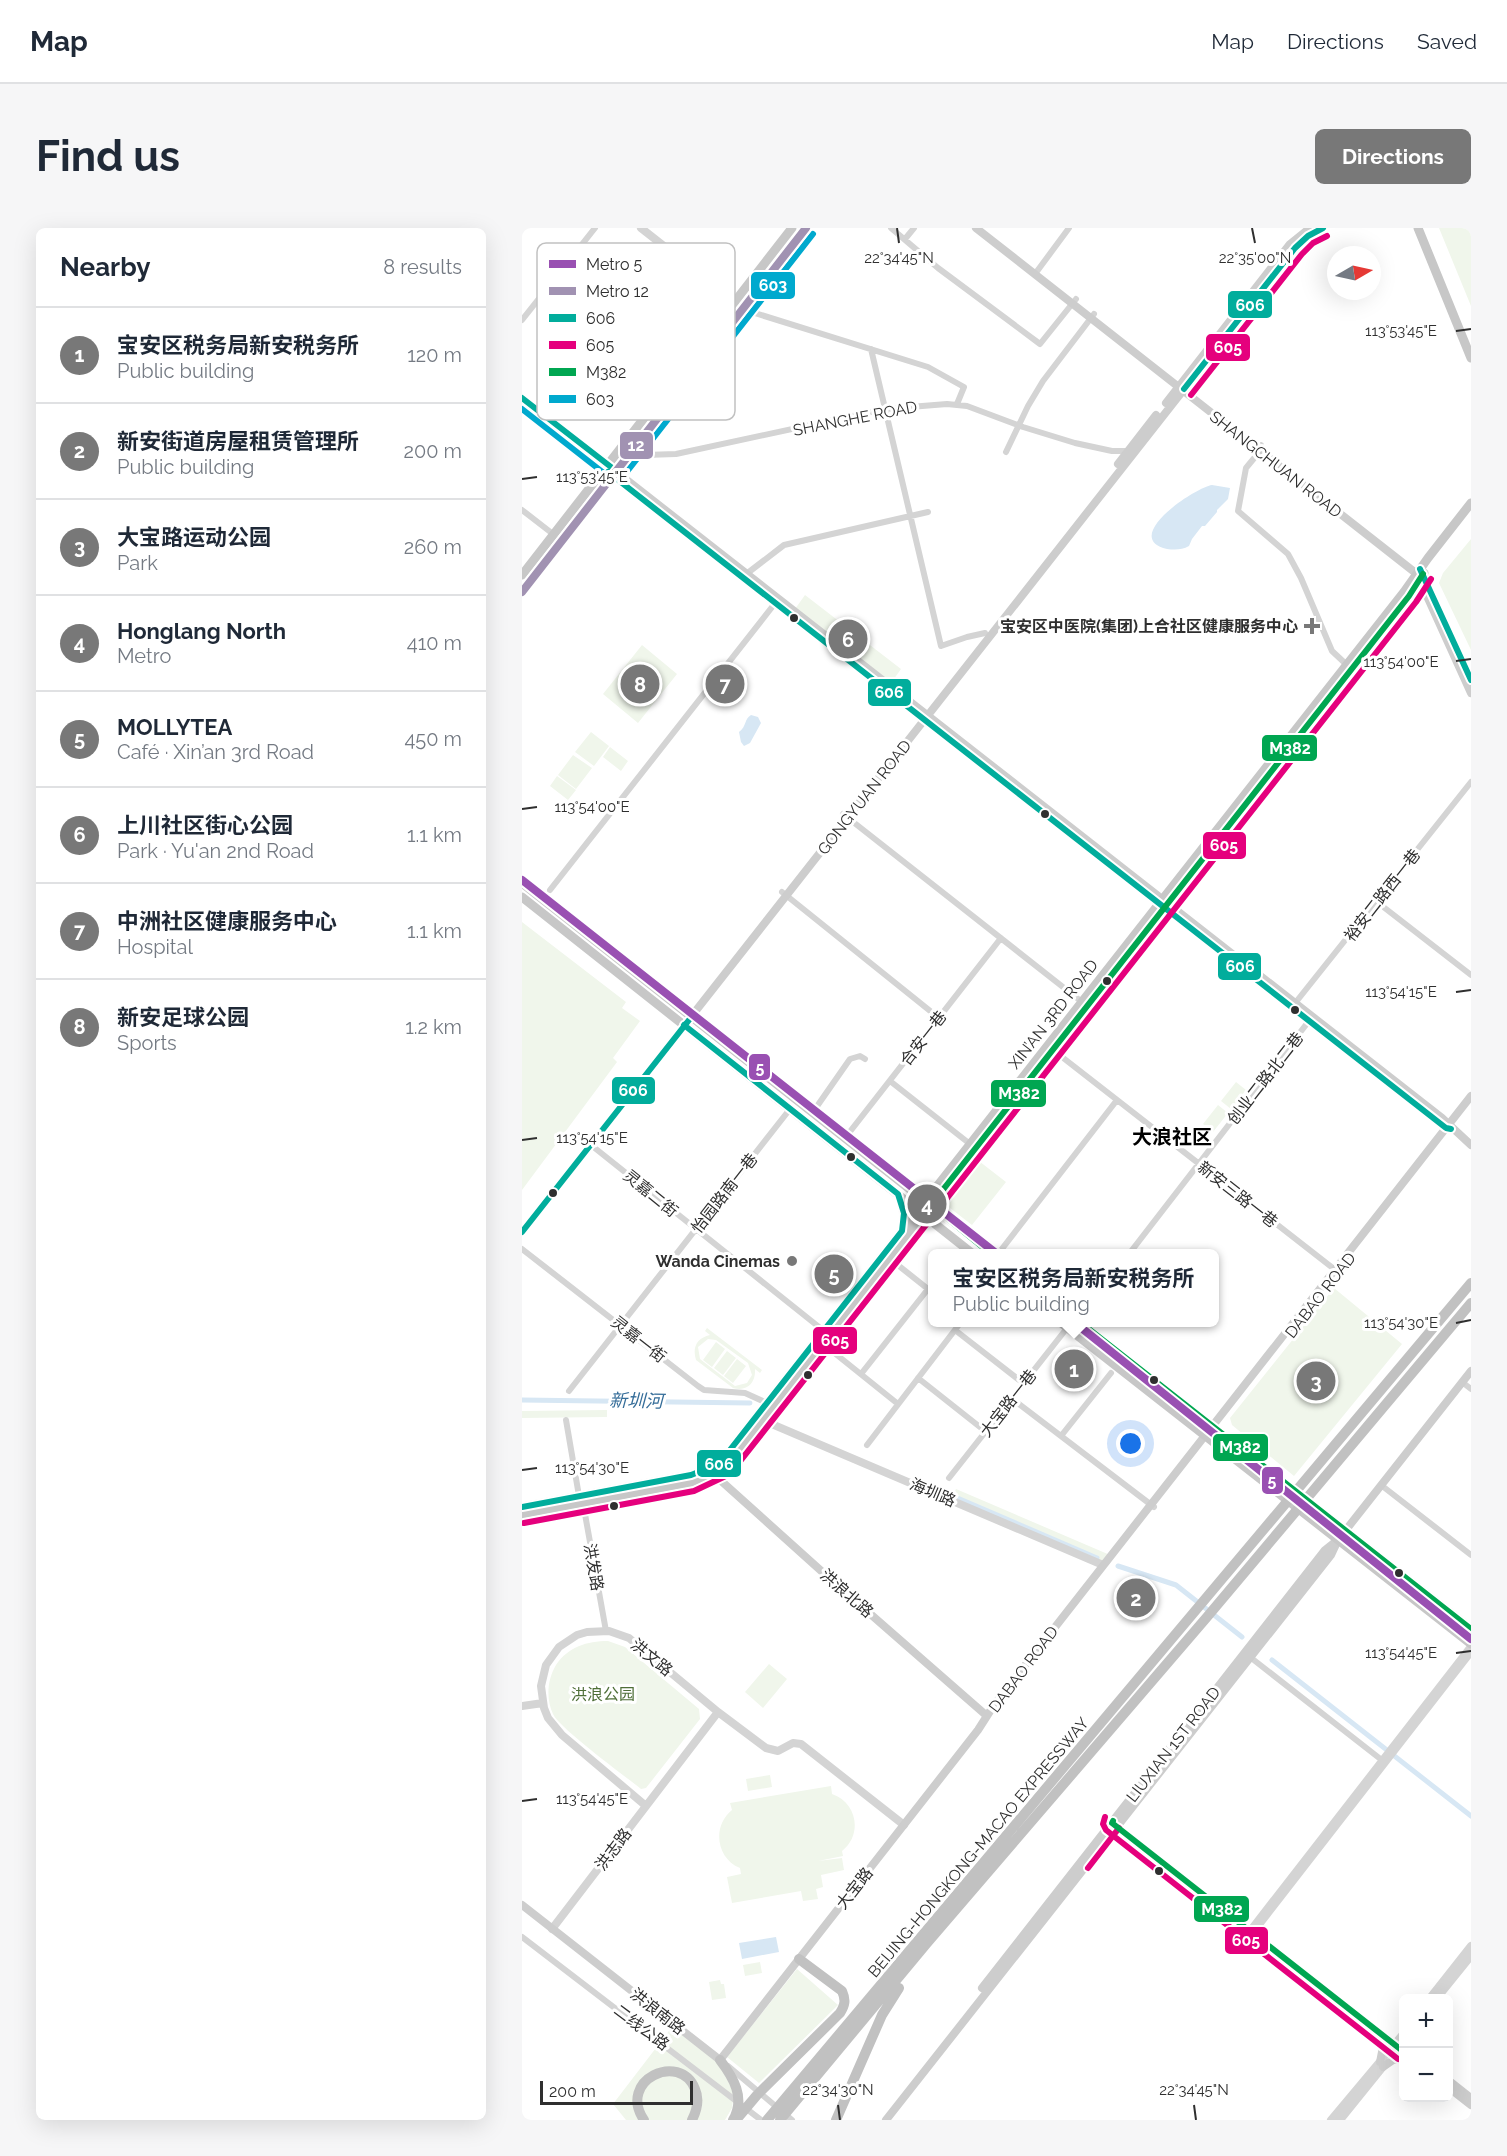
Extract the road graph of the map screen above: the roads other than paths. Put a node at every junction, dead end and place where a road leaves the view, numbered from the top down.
1 (595, 228) edge
2 (640, 228) edge
3 (792, 228) edge
4 (806, 228) edge
5 (891, 228) edge
6 (914, 228) edge
7 (976, 228) edge
8 (985, 228) edge
9 (1069, 228) edge
10 (1310, 228) edge
11 (1323, 228) edge
12 (1418, 228) edge
13 (1424, 228) edge
14 (905, 239) junction
15 (583, 243) edge
16 (659, 243) edge
17 (1036, 272) junction
18 (537, 301) edge
19 (1074, 301) junction
20 (735, 302) edge
21 (742, 309) junction
22 (1092, 316) junction
23 (735, 318) edge
24 (522, 320) edge
25 (1471, 342) edge
26 (871, 349) junction
27 (1471, 358) edge
28 (1182, 386) junction
29 (522, 398) edge
30 (957, 404) junction
31 (522, 405) edge
32 (885, 409) junction
33 (537, 410) edge
34 (537, 416) edge
35 (542, 420) edge
36 (548, 420) edge
37 (642, 420) edge
38 (655, 420) edge
39 (1019, 425) junction
40 (1260, 448) junction
41 (1112, 451) junction
42 (1128, 451) junction
43 (630, 452) junction
44 (1006, 452) dead end
45 (1119, 462) junction
46 (605, 467) junction
47 (614, 472) junction
48 (1471, 503) edge
49 (522, 510) edge
50 (928, 512) dead end
51 (1471, 512) edge
52 (910, 515) junction
53 (564, 529) junction
54 (553, 534) junction
55 (1420, 573) junction
56 (522, 575) edge
57 (745, 575) junction
58 (522, 591) edge
59 (776, 602) junction
60 (985, 633) junction
61 (1343, 662) junction
62 (1471, 680) edge
63 (1471, 693) edge
64 (924, 715) junction
65 (1471, 782) edge
66 (845, 816) junction
67 (522, 883) edge
68 (550, 890) junction
69 (534, 892) junction
70 (784, 894) junction
71 (522, 897) edge
72 (1377, 902) junction
73 (1164, 903) junction
74 (550, 906) junction
75 (1001, 938) junction
76 (1471, 975) edge
77 (1082, 1002) junction
78 (1294, 1005) junction
79 (689, 1015) junction
80 (939, 1018) junction
81 (1311, 1019) junction
82 (682, 1023) junction
83 (1053, 1050) junction
84 (865, 1059) dead end
85 (890, 1081) junction
86 (1471, 1096) edge
87 (1117, 1100) junction
88 (1471, 1104) edge
89 (790, 1109) junction
90 (813, 1112) junction
91 (1449, 1127) junction
92 (845, 1138) junction
93 (591, 1144) junction
94 (970, 1144) junction
95 (1471, 1145) edge
96 (1199, 1164) junction
97 (905, 1185) junction
98 (941, 1187) junction
99 (898, 1194) junction
100 (928, 1203) junction
101 (921, 1212) junction
102 (947, 1218) junction
103 (522, 1223) edge
104 (695, 1228) junction
105 (941, 1228) junction
106 (522, 1232) edge
107 (905, 1232) junction
108 (522, 1249) edge
109 (967, 1249) edge
110 (986, 1249) edge
111 (1002, 1249) edge
112 (1133, 1249) edge
113 (889, 1258) junction
114 (1336, 1271) junction
115 (1471, 1284) edge
116 (928, 1289) edge
117 (928, 1293) edge
118 (1471, 1303) edge
119 (620, 1324) junction
120 (958, 1327) edge
121 (1063, 1327) edge
122 (1067, 1327) edge
123 (1084, 1327) edge
124 (955, 1330) junction
125 (824, 1331) junction
126 (822, 1343) junction
127 (1471, 1371) edge
128 (1111, 1373) dead end
129 (861, 1374) junction
130 (918, 1378) junction
131 (1462, 1382) junction
132 (1023, 1383) junction
133 (1471, 1389) edge
134 (570, 1391) dead end
135 (1011, 1398) junction
136 (766, 1403) junction
137 (898, 1404) junction
138 (566, 1420) dead end
139 (762, 1420) junction
140 (1213, 1428) junction
141 (985, 1431) junction
142 (1061, 1436) junction
143 (1206, 1437) junction
144 (867, 1445) dead end
145 (710, 1471) junction
146 (949, 1478) dead end
147 (1381, 1485) junction
148 (581, 1499) junction
149 (1152, 1506) junction
150 (522, 1507) edge
151 (522, 1514) edge
152 (1346, 1531) junction
153 (1338, 1540) junction
154 (1471, 1555) edge
155 (1103, 1565) junction
156 (1471, 1629) edge
157 (606, 1631) junction
158 (1471, 1645) edge
159 (1471, 1653) edge
160 (1250, 1657) junction
161 (543, 1703) junction
162 (522, 1707) edge
163 (718, 1712) junction
164 (987, 1716) junction
165 (1395, 1747) junction
166 (1383, 1762) junction
167 (646, 1806) junction
168 (1130, 1810) junction
169 (1116, 1824) junction
170 (904, 1825) junction
171 (1133, 1835) junction
172 (522, 1905) edge
173 (950, 1917) junction
174 (552, 1929) junction
175 (1253, 1930) junction
176 (522, 1937) edge
177 (1471, 1946) edge
178 (1471, 1956) edge
179 (799, 1959) junction
180 (1433, 1994) edge
181 (1440, 1994) edge
182 (1378, 2032) junction
183 (1399, 2041) edge
184 (1399, 2042) edge
185 (1399, 2045) edge
186 (1399, 2059) edge
187 (720, 2060) junction
188 (1381, 2064) junction
189 (1453, 2083) edge
190 (1453, 2090) edge
191 (1471, 2098) edge
192 (1471, 2105) edge
193 (746, 2106) edge
194 (777, 2116) edge
195 (644, 2120) edge
196 (692, 2120) edge
197 (836, 2120) edge
198 (879, 2120) edge
199 (886, 2120) edge
200 (1331, 2120) edge
201 (1340, 2120) edge

1 - 15 street
2 - 16 street
3 - 20 main road
4 - 21 main road
5 - 14 street
6 - 14 street
7 - 17 main road, SHANGCHUAN ROAD
8 - 17 main road, SHANGCHUAN ROAD
9 - 17 street
10 - 28 main road, GONGYUAN ROAD
11 - 28 main road, GONGYUAN ROAD
12 - 27 main road
13 - 25 main road
14 - 19 street
17 - 19 main road, SHANGCHUAN ROAD
18 - 24 street
19 - 22 main road, SHANGCHUAN ROAD
21 - 23 main road
21 - 26 street
22 - 28 main road, SHANGCHUAN ROAD
22 - 39 street
26 - 30 street
26 - 32 street
28 - 40 main road, SHANGCHUAN ROAD
28 - 42 main road, GONGYUAN ROAD
28 - 64 main road, GONGYUAN ROAD
29 - 33 main road
30 - 32 street, SHANGHE ROAD
30 - 39 street, SHANGHE ROAD
31 - 34 main road
32 - 43 street, SHANGHE ROAD
32 - 52 street
35 - 46 main road
36 - 46 main road
37 - 46 main road
38 - 43 main road
39 - 41 street, SHANGHE ROAD
39 - 44 street
40 - 55 main road, SHANGCHUAN ROAD
40 - 61 street
41 - 42 street, SHANGHE ROAD
41 - 45 street
42 - 45 main road, GONGYUAN ROAD
43 - 47 main road
45 - 60 main road, GONGYUAN ROAD
46 - 47 main road
46 - 53 main road
47 - 53 main road
47 - 57 main road
48 - 55 main road
49 - 54 street
50 - 52 street
51 - 55 main road
52 - 57 street
52 - 60 street
53 - 54 main road
53 - 58 main road
54 - 56 main road
55 - 61 main road, XIN’AN 3RD ROAD
55 - 62 main road, SHANGCHUAN ROAD
55 - 63 main road, SHANGCHUAN ROAD
55 - 73 main road, XIN’AN 3RD ROAD
57 - 59 main road
57 - 64 main road
59 - 64 main road
59 - 68 street
60 - 64 main road, GONGYUAN ROAD
61 - 73 main road, XIN’AN 3RD ROAD
64 - 66 main road, GONGYUAN ROAD
64 - 73 main road
65 - 72 street, 裕安二路西一巷
66 - 70 main road, GONGYUAN ROAD
66 - 75 street
67 - 69 main road
68 - 69 street
68 - 74 street
69 - 74 main road
70 - 79 main road, GONGYUAN ROAD
70 - 80 street
71 - 82 main road
72 - 76 street
72 - 78 street, 裕安二路西一巷
73 - 77 main road, XIN’AN 3RD ROAD
73 - 78 main road
73 - 83 main road, XIN’AN 3RD ROAD
74 - 79 main road
75 - 77 street
75 - 80 street, 合安一巷
77 - 94 main road, XIN’AN 3RD ROAD
78 - 81 main road
79 - 82 main road, GONGYUAN ROAD
79 - 90 main road
80 - 85 street, 合安一巷
81 - 91 main road
81 - 96 street, 创业二路北二巷
82 - 89 main road
82 - 93 main road, GONGYUAN ROAD
82 - 103 main road, GONGYUAN ROAD
83 - 87 street, 新安三路一巷
83 - 98 main road, XIN’AN 3RD ROAD
84 - 90 street
85 - 92 street, 合安一巷
85 - 94 street
86 - 91 main road, DABAO ROAD
87 - 96 street, 新安三路一巷
87 - 111 street
88 - 91 main road, DABAO ROAD
89 - 99 main road
89 - 104 street, 怡园路南一巷
90 - 92 main road
91 - 95 main road
91 - 114 main road, DABAO ROAD
92 - 97 main road
93 - 104 street, 灵嘉二街
93 - 106 main road, GONGYUAN ROAD
94 - 98 main road, XIN’AN 3RD ROAD
96 - 112 street, 创业二路北二巷
96 - 114 street, 新安三路一巷
97 - 98 main road
97 - 100 main road
98 - 100 main road, XIN’AN 3RD ROAD
98 - 102 main road
99 - 101 main road
99 - 107 main road
100 - 101 main road, XIN’AN 3RD ROAD
100 - 102 main road
101 - 105 main road
101 - 107 main road, XIN’AN 3RD ROAD
102 - 110 main road
104 - 119 street, 怡园路南一巷
104 - 125 street, 灵嘉二街
105 - 107 main road
105 - 109 main road
107 - 113 main road, XIN’AN 3RD ROAD
107 - 125 main road, XIN’AN 3RD ROAD
108 - 119 street, 灵嘉一街
113 - 116 street
113 - 126 main road, XIN’AN 3RD ROAD
114 - 140 main road, DABAO ROAD
115 - 194 highway, BEIJING-HONGKONG-MACAO EXPRESSWAY
117 - 129 street
118 - 173 highway, BEIJING-HONGKONG-MACAO EXPRESSWAY
119 - 134 street, 怡园路南一巷
119 - 136 street, 灵嘉一街
120 - 124 street
121 - 132 street, 大宝路一巷
122 - 143 main road
123 - 140 main road
124 - 130 street
124 - 132 street
125 - 136 main road, XIN’AN 3RD ROAD
126 - 129 street
126 - 139 main road, XIN’AN 3RD ROAD
127 - 131 main road, LIUXIAN 1ST ROAD
128 - 142 street
129 - 137 street
130 - 137 street
130 - 141 street
131 - 133 street
131 - 147 main road, LIUXIAN 1ST ROAD
132 - 135 street, 大宝路一巷
135 - 141 street, 大宝路一巷
135 - 142 street
136 - 145 main road, XIN’AN 3RD ROAD
137 - 144 street
138 - 148 street, 洪发路
139 - 145 main road, XIN’AN 3RD ROAD
139 - 155 street, 海圳路
140 - 143 main road, DABAO ROAD
140 - 152 main road
141 - 146 street, 大宝路一巷
142 - 149 street
143 - 149 main road, DABAO ROAD
143 - 153 main road
145 - 148 main road
145 - 164 main road, 洪浪北路
147 - 152 main road, LIUXIAN 1ST ROAD
147 - 154 street
148 - 150 main road
148 - 151 main road
148 - 157 street, 洪发路
149 - 155 main road, DABAO ROAD
149 - 164 main road, DABAO ROAD
152 - 153 main road, LIUXIAN 1ST ROAD
152 - 156 main road
153 - 158 main road
153 - 160 main road, LIUXIAN 1ST ROAD
153 - 169 main road, LIUXIAN 1ST ROAD
155 - 164 main road, DABAO ROAD
157 - 161 street, 洪文路
157 - 163 street, 洪文路
158 - 165 street
159 - 165 street
160 - 166 street
160 - 168 main road, LIUXIAN 1ST ROAD
161 - 162 street
161 - 167 street
163 - 167 street, 洪志路
163 - 170 street, 洪文路
164 - 170 main road, 大宝路
165 - 166 street
166 - 175 street
167 - 174 street, 洪志路
168 - 169 main road, LIUXIAN 1ST ROAD
168 - 171 main road
169 - 171 main road
169 - 175 main road
169 - 198 main road, LIUXIAN 1ST ROAD
169 - 199 main road, LIUXIAN 1ST ROAD
170 - 179 main road, 大宝路
171 - 175 main road
172 - 174 main road, 洪浪南路
173 - 194 highway, BEIJING-HONGKONG-MACAO EXPRESSWAY
173 - 197 highway, BEIJING-HONGKONG-MACAO EXPRESSWAY
174 - 187 main road, 洪浪南路
175 - 182 main road
175 - 183 main road
176 - 194 street, 二线公路
177 - 180 street
178 - 181 street
179 - 187 main road, 大宝路
179 - 193 highway
182 - 184 main road
182 - 188 main road
185 - 188 street
186 - 188 main road
187 - 193 highway
187 - 194 street, 洪浪南路
188 - 200 street
188 - 201 street
189 - 191 main road
190 - 192 main road
195 - 196 highway

